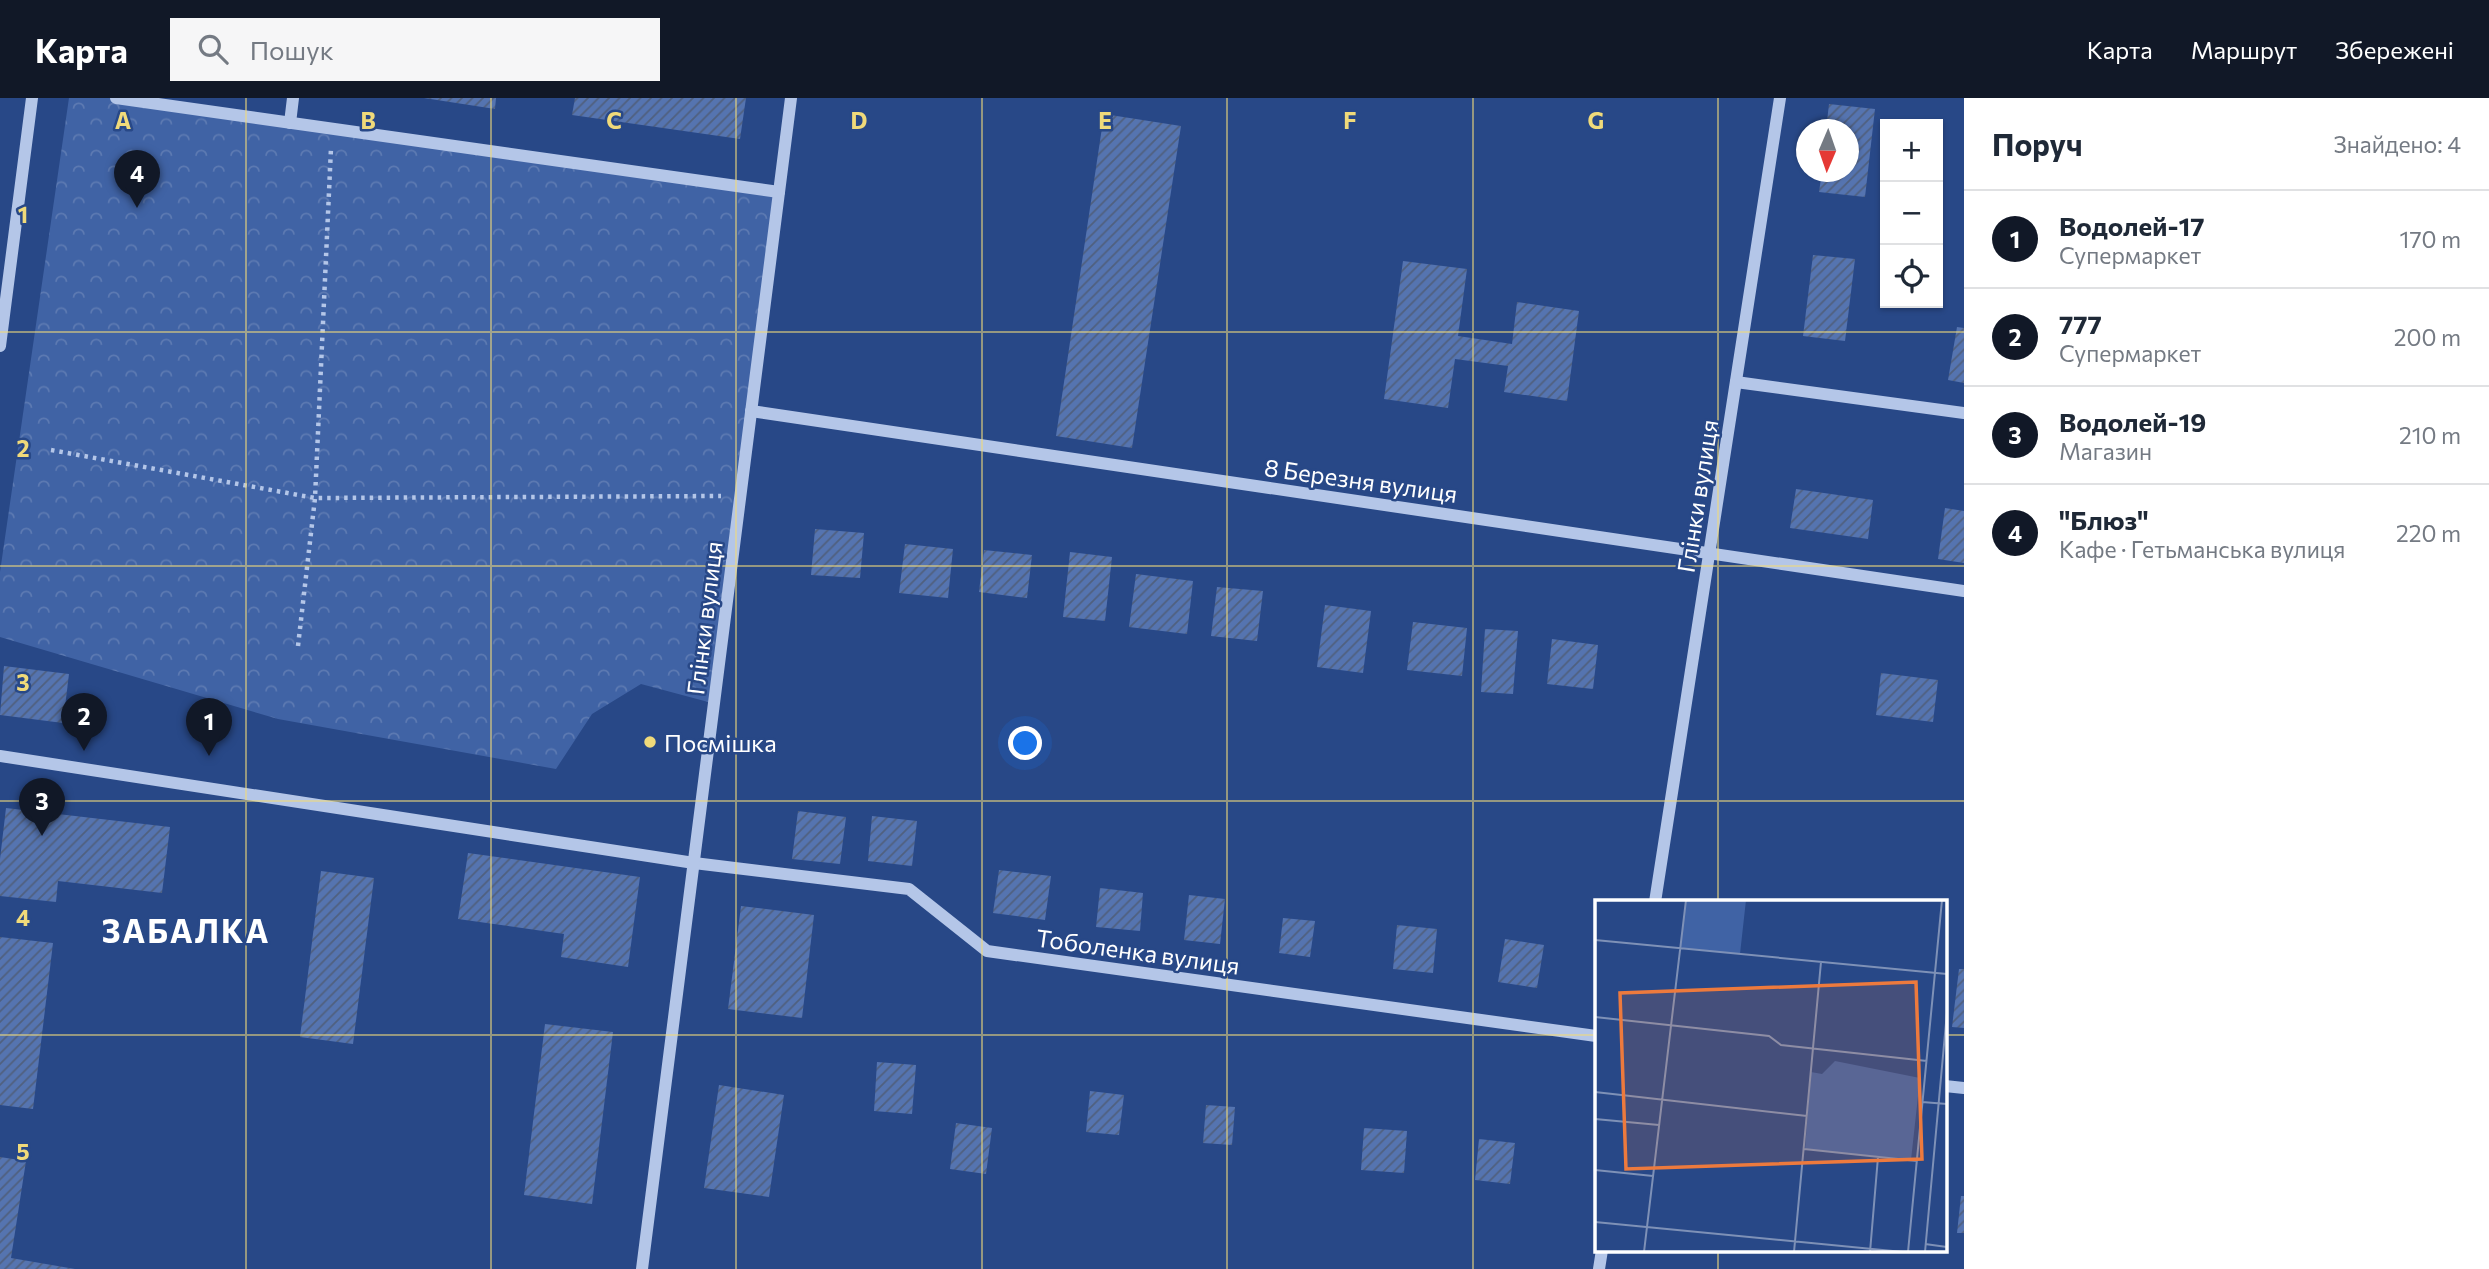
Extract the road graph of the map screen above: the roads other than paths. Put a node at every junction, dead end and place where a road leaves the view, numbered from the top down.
1 (32, 98) edge
2 (116, 98) edge
3 (293, 98) edge
4 (791, 98) edge
5 (1780, 98) edge
6 (290, 123) junction
7 (779, 192) junction
8 (0, 346) edge
9 (1736, 382) junction
10 (751, 411) junction
11 (1964, 413) edge
12 (1709, 552) junction
13 (1964, 590) edge
14 (0, 756) edge
15 (694, 863) junction
16 (1656, 900) edge
17 (1595, 1036) edge
18 (1946, 1086) edge
19 (1964, 1088) edge
20 (642, 1269) edge

1 - 8 street
2 - 6 street
3 - 6 street
4 - 7 street, Глінки вулиця
5 - 9 street, Глінки вулиця
6 - 7 street
7 - 10 street, Глінки вулиця
9 - 11 street
9 - 12 street, Глінки вулиця
10 - 12 street, 8 Березня вулиця
10 - 15 street, Глінки вулиця
12 - 13 street, 8 Березня вулиця
12 - 16 street, Глінки вулиця
14 - 15 street, Тоболенка вулиця
15 - 17 street, Тоболенка вулиця
15 - 20 street, Глінки вулиця
18 - 19 street

